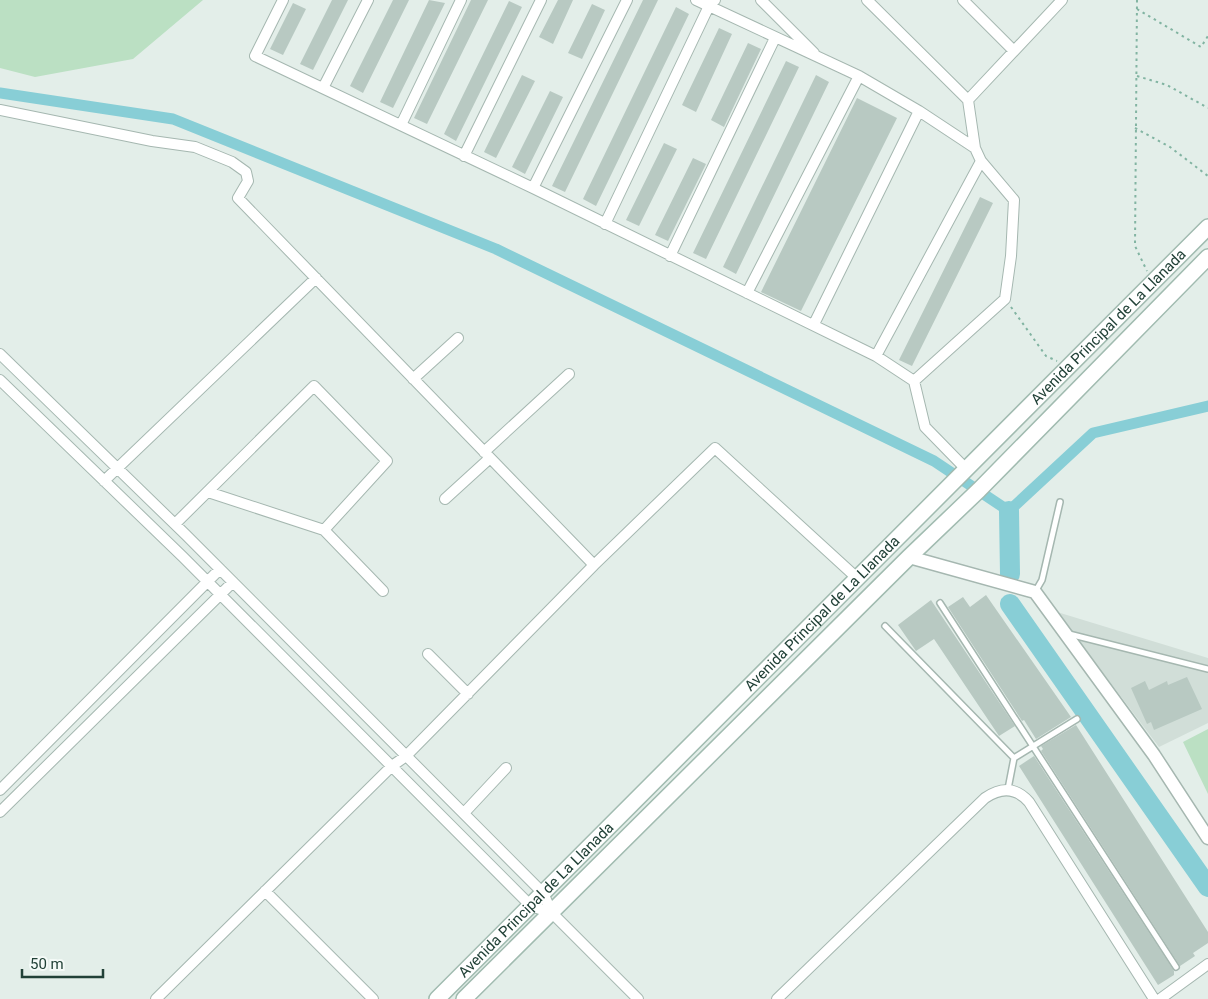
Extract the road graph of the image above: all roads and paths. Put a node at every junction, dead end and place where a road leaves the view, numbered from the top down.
1 (283, 0) edge
2 (368, 0) edge
3 (461, 0) edge
4 (541, 0) edge
5 (627, 0) edge
6 (696, 0) edge
7 (761, 0) edge
8 (867, 0) edge
9 (963, 0) edge
10 (1062, 0) edge
11 (1137, 0) edge
12 (712, 3) edge
13 (1137, 9) junction
14 (1208, 36) edge
15 (775, 38) junction
16 (1013, 50) junction
17 (818, 58) junction
18 (859, 76) junction
19 (1137, 76) junction
20 (323, 88) junction
21 (968, 100) junction
22 (1208, 108) edge
23 (0, 110) edge
24 (919, 112) junction
25 (401, 125) junction
26 (1135, 128) junction
27 (975, 148) junction
28 (464, 156) junction
29 (981, 161) junction
30 (1208, 176) edge
31 (533, 188) junction
32 (605, 224) junction
33 (1208, 227) edge
34 (670, 256) junction
35 (1208, 257) edge
36 (316, 278) junction
37 (1153, 282) junction
38 (747, 293) junction
39 (1005, 299) junction
40 (814, 324) junction
41 (458, 338) dead end
42 (0, 354) edge
43 (876, 356) junction
44 (1068, 366) junction
45 (569, 374) dead end
46 (413, 379) junction
47 (0, 380) edge
48 (914, 381) junction
49 (487, 455) junction
50 (118, 469) junction
51 (966, 469) junction
52 (104, 481) junction
53 (208, 492) junction
54 (445, 499) dead end
55 (1060, 502) dead end
56 (175, 524) junction
57 (324, 530) junction
58 (903, 532) junction
59 (879, 556) junction
60 (909, 557) junction
61 (594, 565) junction
62 (220, 569) junction
63 (857, 578) junction
64 (208, 582) junction
65 (233, 582) junction
66 (383, 591) dead end
67 (1035, 592) junction
68 (220, 594) junction
69 (940, 603) dead end
70 (885, 626) dead end
71 (1062, 631) junction
72 (428, 654) dead end
73 (1208, 669) edge
74 (468, 694) junction
75 (1077, 719) dead end
76 (1034, 746) junction
77 (406, 756) junction
78 (1014, 758) junction
79 (392, 766) junction
80 (506, 768) dead end
81 (1008, 789) junction
82 (0, 790) edge
83 (0, 812) edge
84 (464, 813) junction
85 (1208, 838) edge
86 (264, 891) junction
87 (543, 893) junction
88 (530, 906) junction
89 (552, 913) junction
90 (1208, 964) edge
91 (1176, 967) dead end
92 (156, 999) edge
93 (373, 999) edge
94 (437, 999) edge
95 (464, 999) edge
96 (638, 999) edge
97 (777, 999) edge
98 (1154, 999) edge
99 (1160, 999) edge

1 - 20 street
2 - 20 street
3 - 25 street
4 - 28 street
5 - 31 street
6 - 12 street
7 - 17 street
8 - 21 street
9 - 16 street
10 - 16 street
11 - 13 path
12 - 15 street
12 - 32 street
13 - 14 path
13 - 19 path
15 - 17 street
15 - 34 street
16 - 21 street
17 - 18 street
18 - 24 street
18 - 38 street
19 - 22 path
19 - 26 path
20 - 25 street
21 - 27 street
23 - 36 street
24 - 27 street
24 - 40 street
25 - 28 street
26 - 30 path
26 - 37 path
27 - 29 street
28 - 31 street
29 - 39 street
29 - 43 street
31 - 32 street
32 - 34 street
33 - 37 main road, Avenida Principal de La Llanada
34 - 38 street
35 - 60 main road, Avenida Principal de La Llanada
36 - 46 street
36 - 50 street
37 - 44 main road, Avenida Principal de La Llanada
38 - 40 street
39 - 44 path
39 - 48 street
40 - 43 street
41 - 46 street
42 - 50 street
43 - 48 street
44 - 51 main road, Avenida Principal de La Llanada
45 - 49 street
46 - 49 street
47 - 52 street
48 - 51 street
49 - 54 street
49 - 61 street
50 - 52 street
50 - 56 street
51 - 58 main road, Avenida Principal de La Llanada
52 - 64 street
53 - 56 street
53 - 57 street
53 - 57 street
55 - 67 lane
56 - 62 street
57 - 66 street
58 - 59 main road, Avenida Principal de La Llanada
58 - 60 main road
59 - 60 main road
59 - 63 main road, Avenida Principal de La Llanada
60 - 67 street
60 - 89 main road, Avenida Principal de La Llanada
61 - 63 street
61 - 74 street
62 - 64 street
62 - 65 street
63 - 87 main road, Avenida Principal de La Llanada
64 - 68 street
64 - 82 street
65 - 68 street
65 - 77 street
67 - 71 street
68 - 79 street
68 - 83 street
69 - 76 lane
70 - 78 lane
71 - 73 lane
71 - 85 street
72 - 74 street
74 - 77 street
75 - 76 lane
76 - 78 lane
76 - 91 lane
77 - 79 street
77 - 84 street
78 - 81 lane
79 - 86 street
79 - 88 street
80 - 84 street
81 - 97 street
81 - 98 street
84 - 87 street
86 - 92 street
86 - 93 street
87 - 88 main road, Avenida Principal de La Llanada
87 - 89 street
88 - 89 street
88 - 94 main road, Avenida Principal de La Llanada
89 - 95 main road, Avenida Principal de La Llanada
89 - 96 street
90 - 99 street

